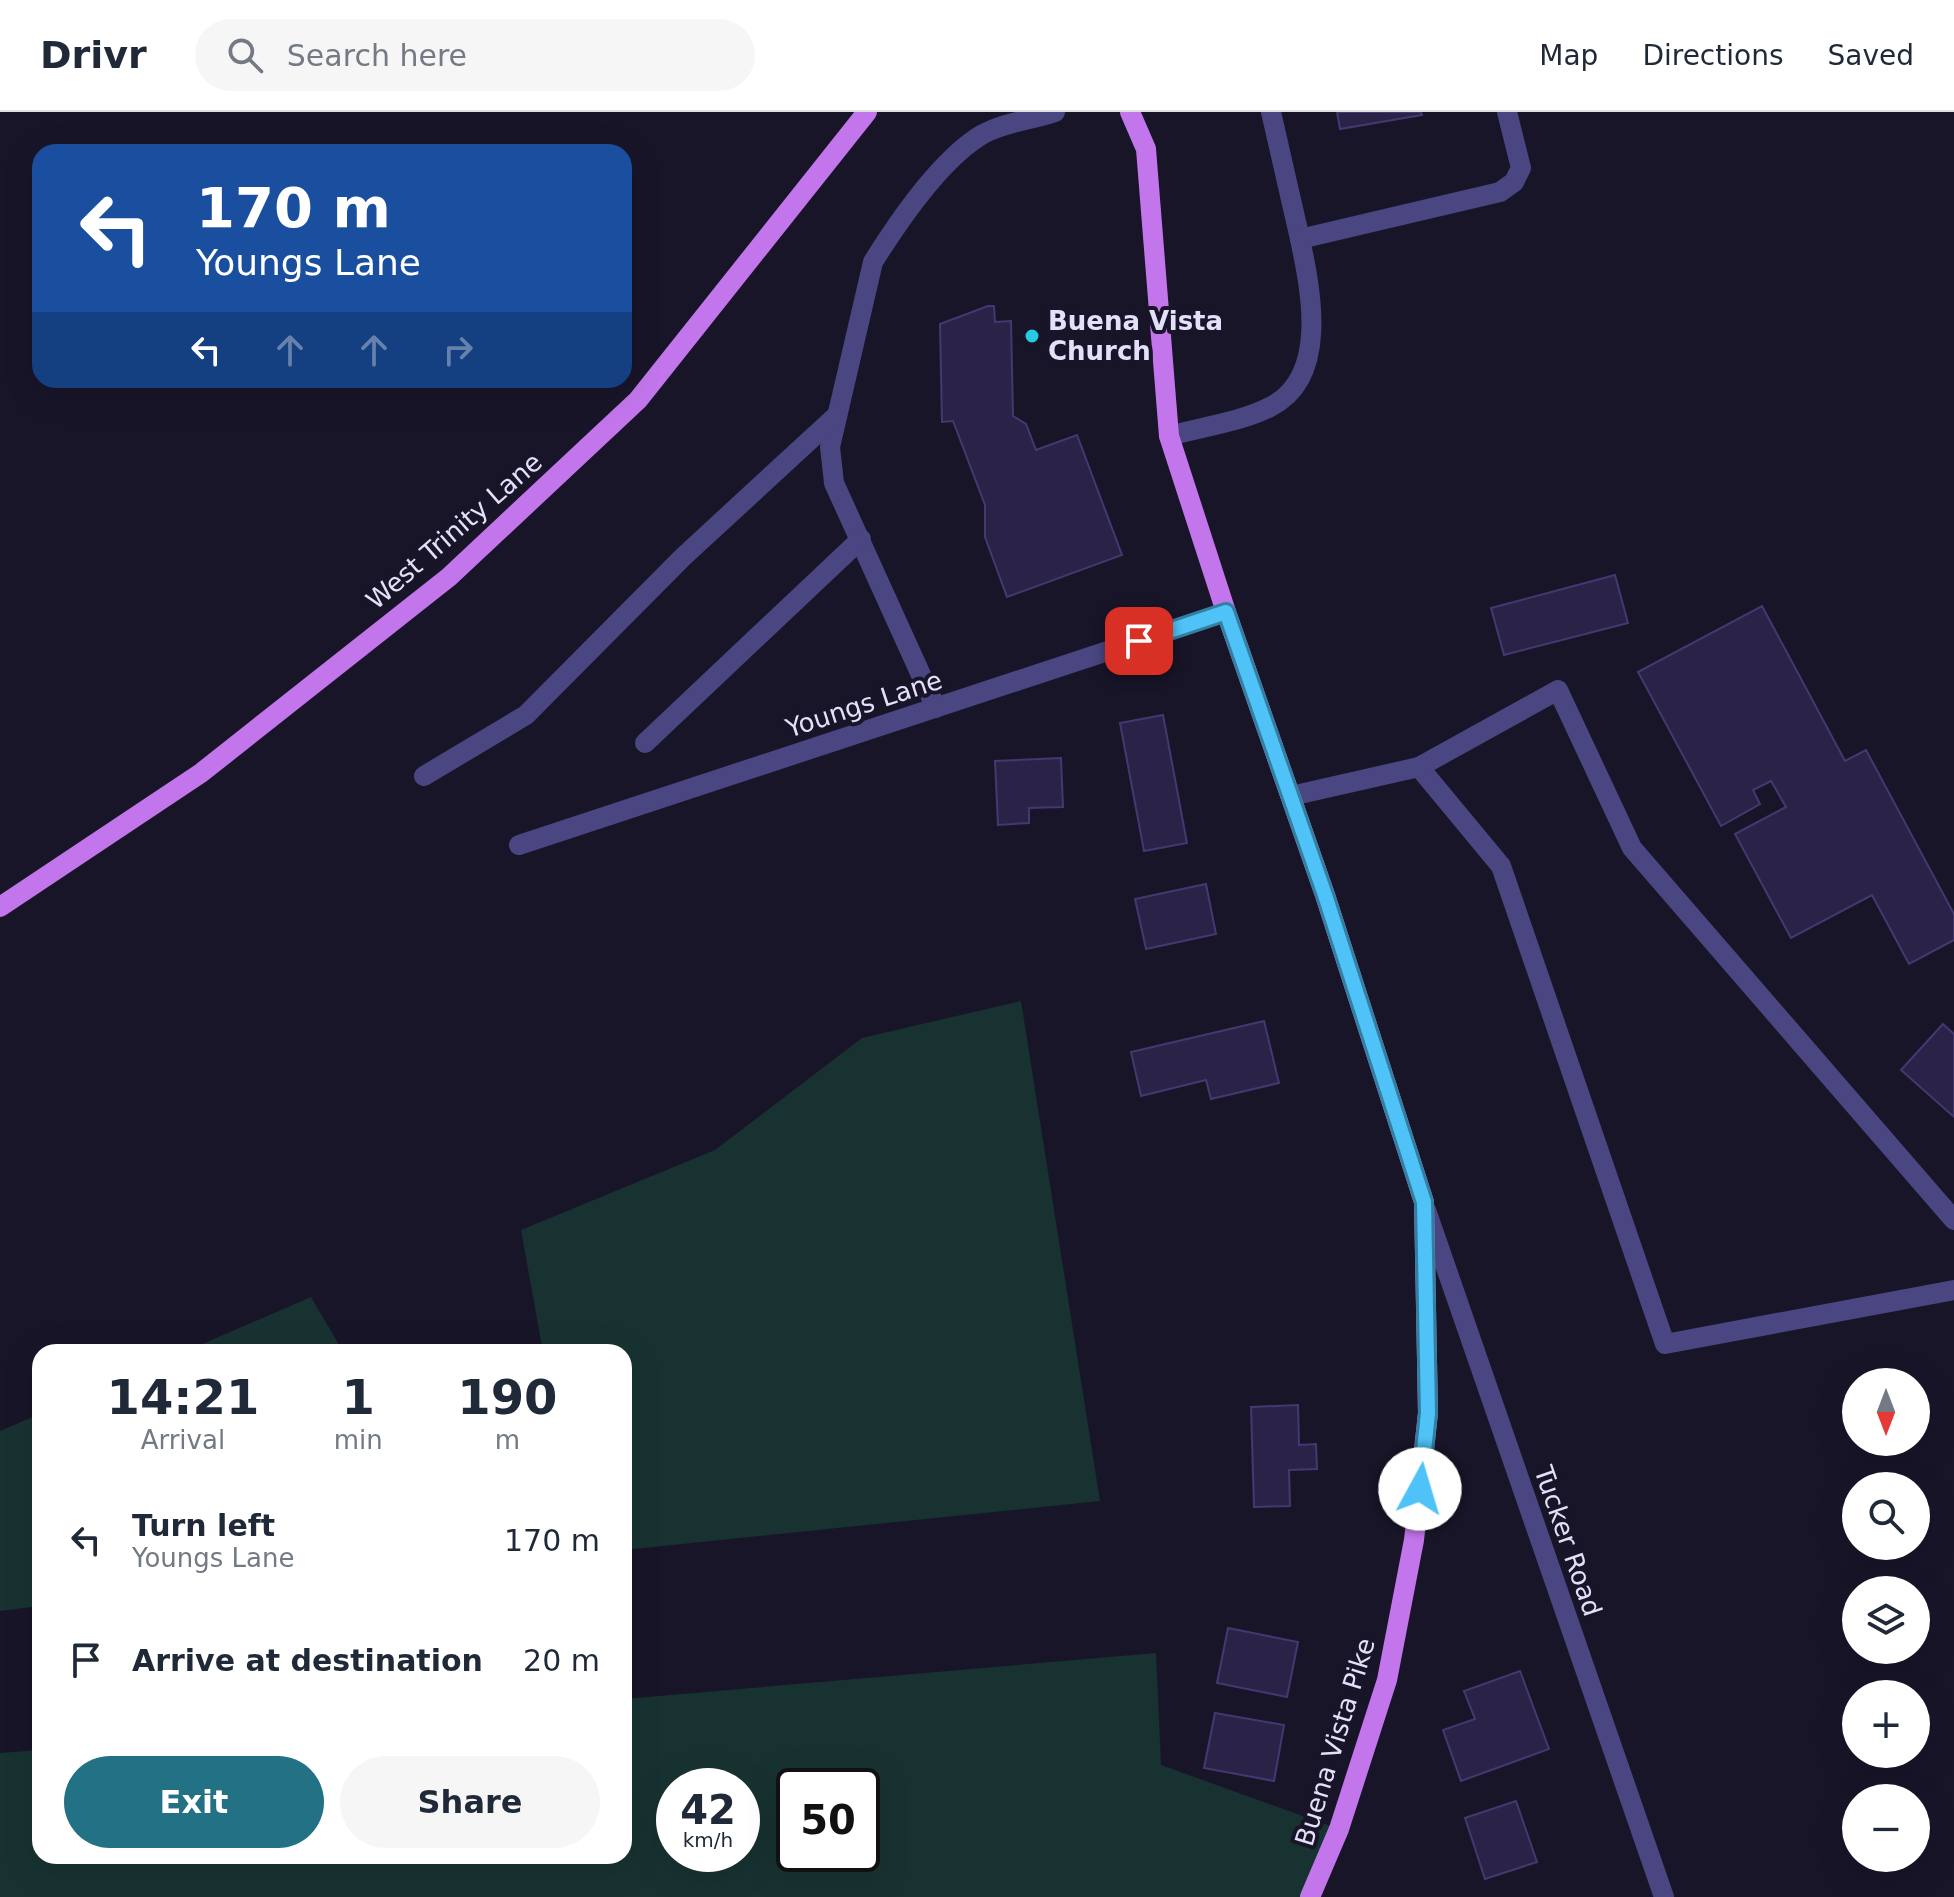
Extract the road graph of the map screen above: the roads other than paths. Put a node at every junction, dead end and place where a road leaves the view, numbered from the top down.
1 (867, 112) edge
2 (1130, 112) edge
3 (1271, 112) edge
4 (1507, 112) edge
5 (1047, 115) edge
6 (1300, 239) junction
7 (836, 416) junction
8 (1169, 436) junction
9 (861, 539) junction
10 (1226, 612) junction
11 (936, 708) junction
12 (645, 743) dead end
13 (1419, 767) junction
14 (424, 776) dead end
15 (1291, 796) junction
16 (519, 845) dead end
17 (0, 907) edge
18 (1424, 1202) junction
19 (1954, 1220) edge
20 (1954, 1290) edge
21 (1310, 1897) edge
22 (1664, 1897) edge

1 - 17 main road, West Trinity Lane
2 - 8 main road, Buena Vista Pike
3 - 6 street
4 - 6 street
5 - 7 street
6 - 8 street
7 - 9 street
7 - 14 street
8 - 10 main road, Buena Vista Pike
9 - 11 street
9 - 12 street
10 - 11 street, Youngs Lane
10 - 15 main road, Buena Vista Pike
11 - 16 street, Youngs Lane
13 - 15 street
13 - 19 street
13 - 20 street
15 - 18 main road, Buena Vista Pike
18 - 21 main road, Buena Vista Pike
18 - 22 street, Tucker Road

